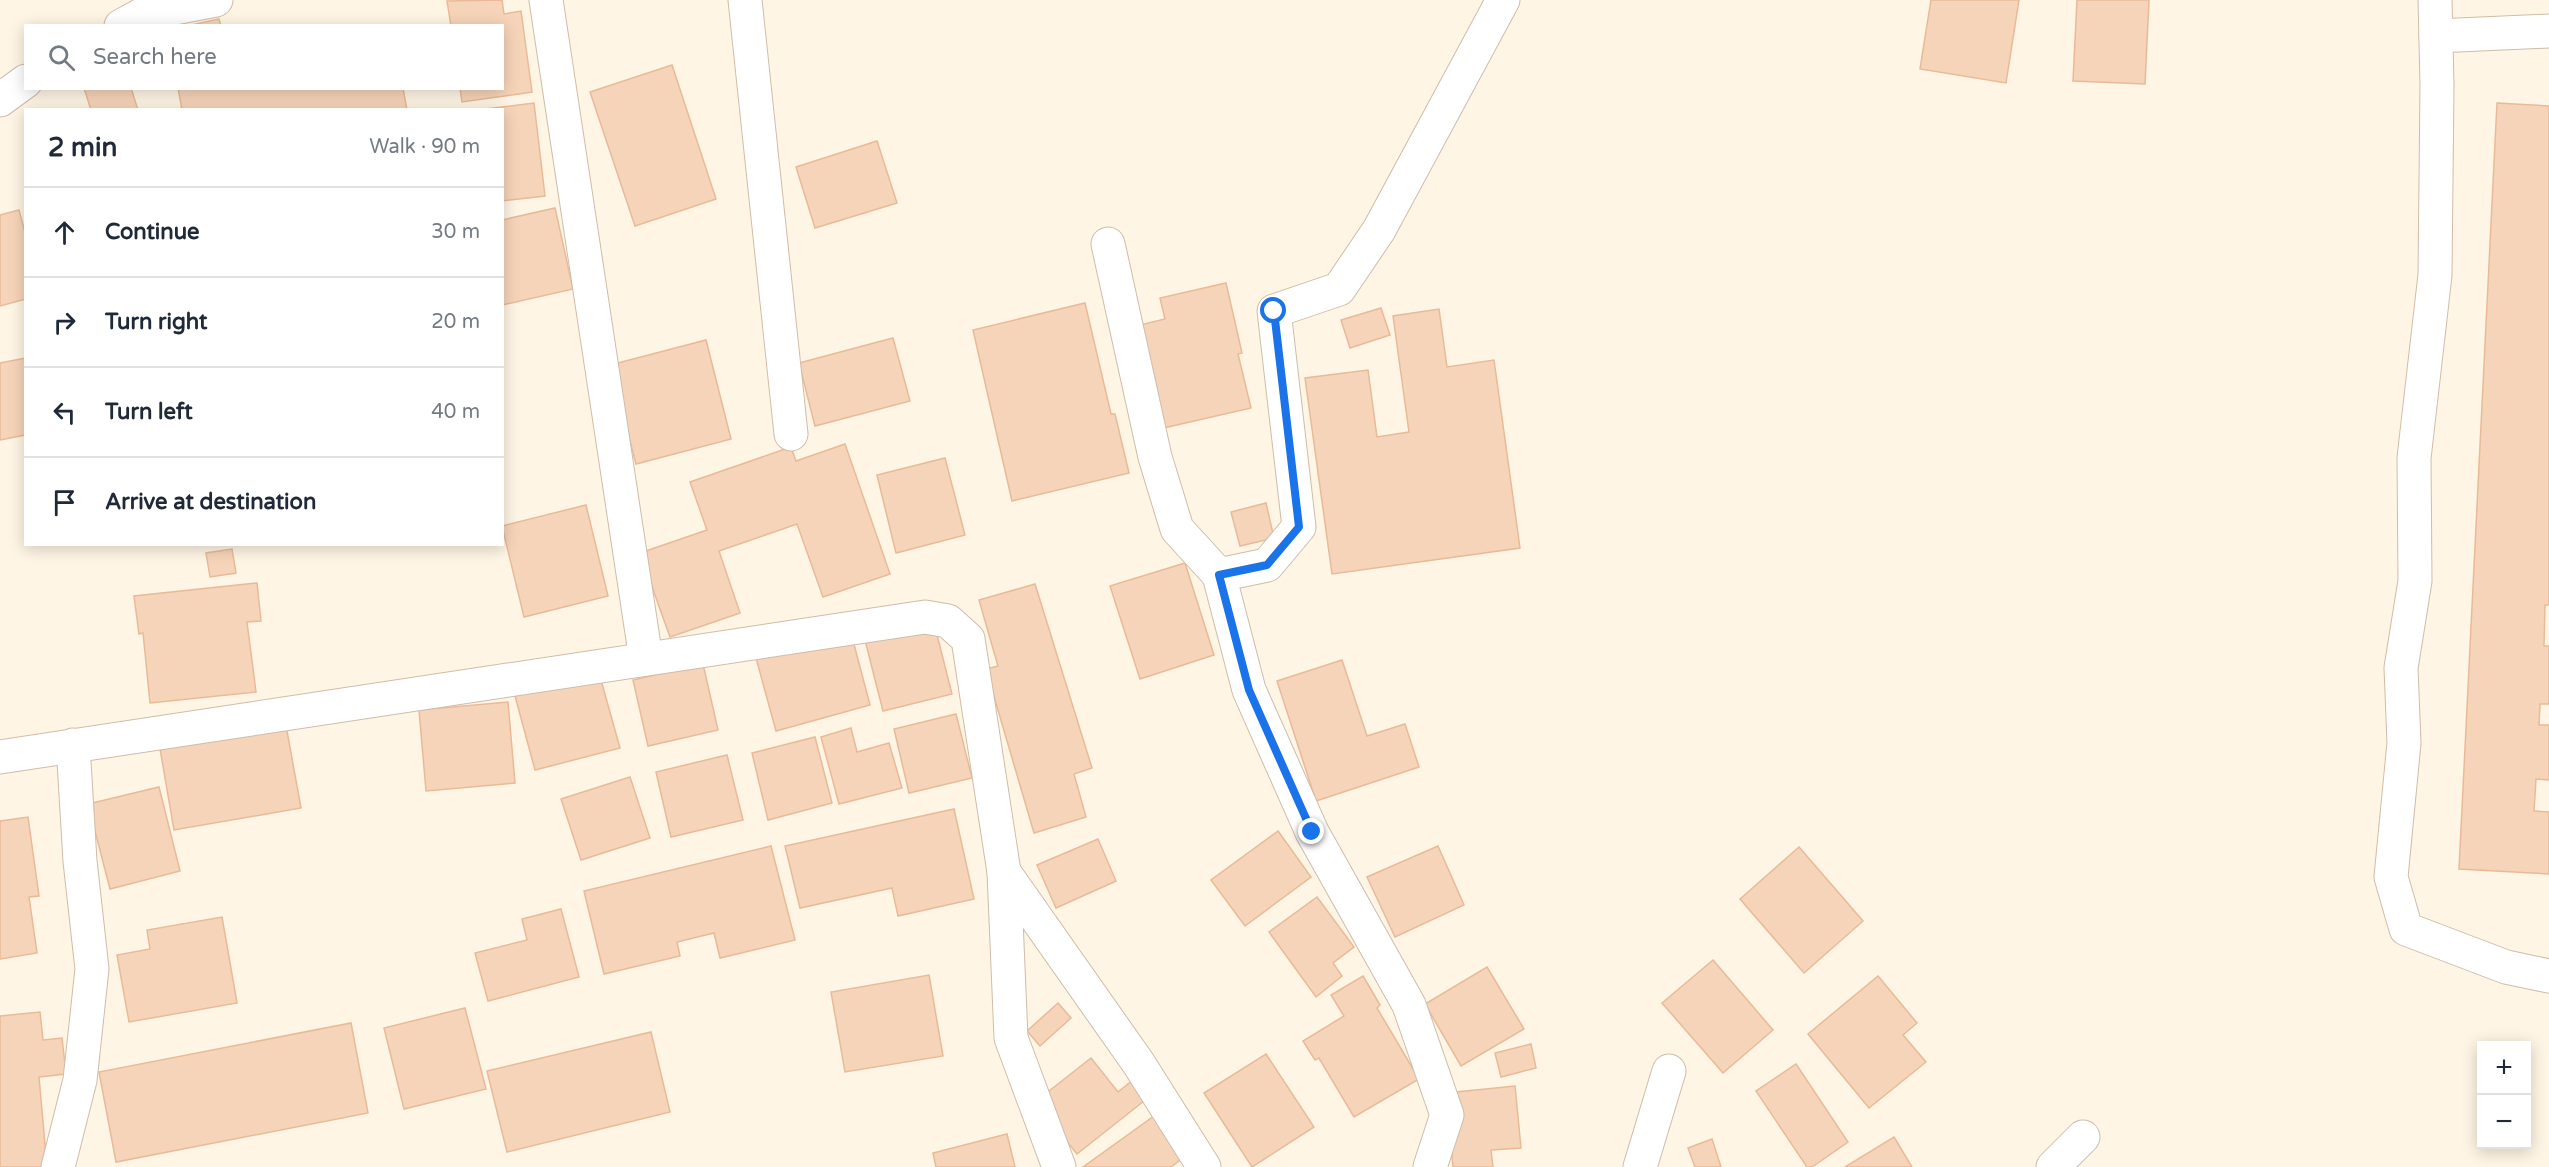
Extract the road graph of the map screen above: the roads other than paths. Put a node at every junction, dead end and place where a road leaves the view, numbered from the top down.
1 (216, 0) edge
2 (546, 0) edge
3 (745, 0) edge
4 (1503, 0) edge
5 (2434, 0) edge
6 (125, 24) edge
7 (2549, 31) edge
8 (2436, 36) junction
9 (24, 82) edge
10 (0, 100) edge
11 (1108, 244) dead end
12 (791, 434) dead end
13 (1219, 575) junction
14 (646, 659) junction
15 (73, 745) junction
16 (0, 757) edge
17 (1004, 872) junction
18 (2549, 976) edge
19 (1670, 1071) dead end
20 (2083, 1137) dead end
21 (58, 1167) edge
22 (1059, 1167) edge
23 (1203, 1167) edge
24 (1430, 1167) edge
25 (1640, 1167) edge
26 (2053, 1167) edge

1 - 6 street
2 - 14 street
3 - 12 street
4 - 13 street
5 - 8 street
7 - 8 street
8 - 18 street
9 - 10 street
11 - 13 street
13 - 24 street
14 - 15 street
14 - 17 street
15 - 16 street
15 - 21 street
17 - 22 street
17 - 23 street
19 - 25 street
20 - 26 street

